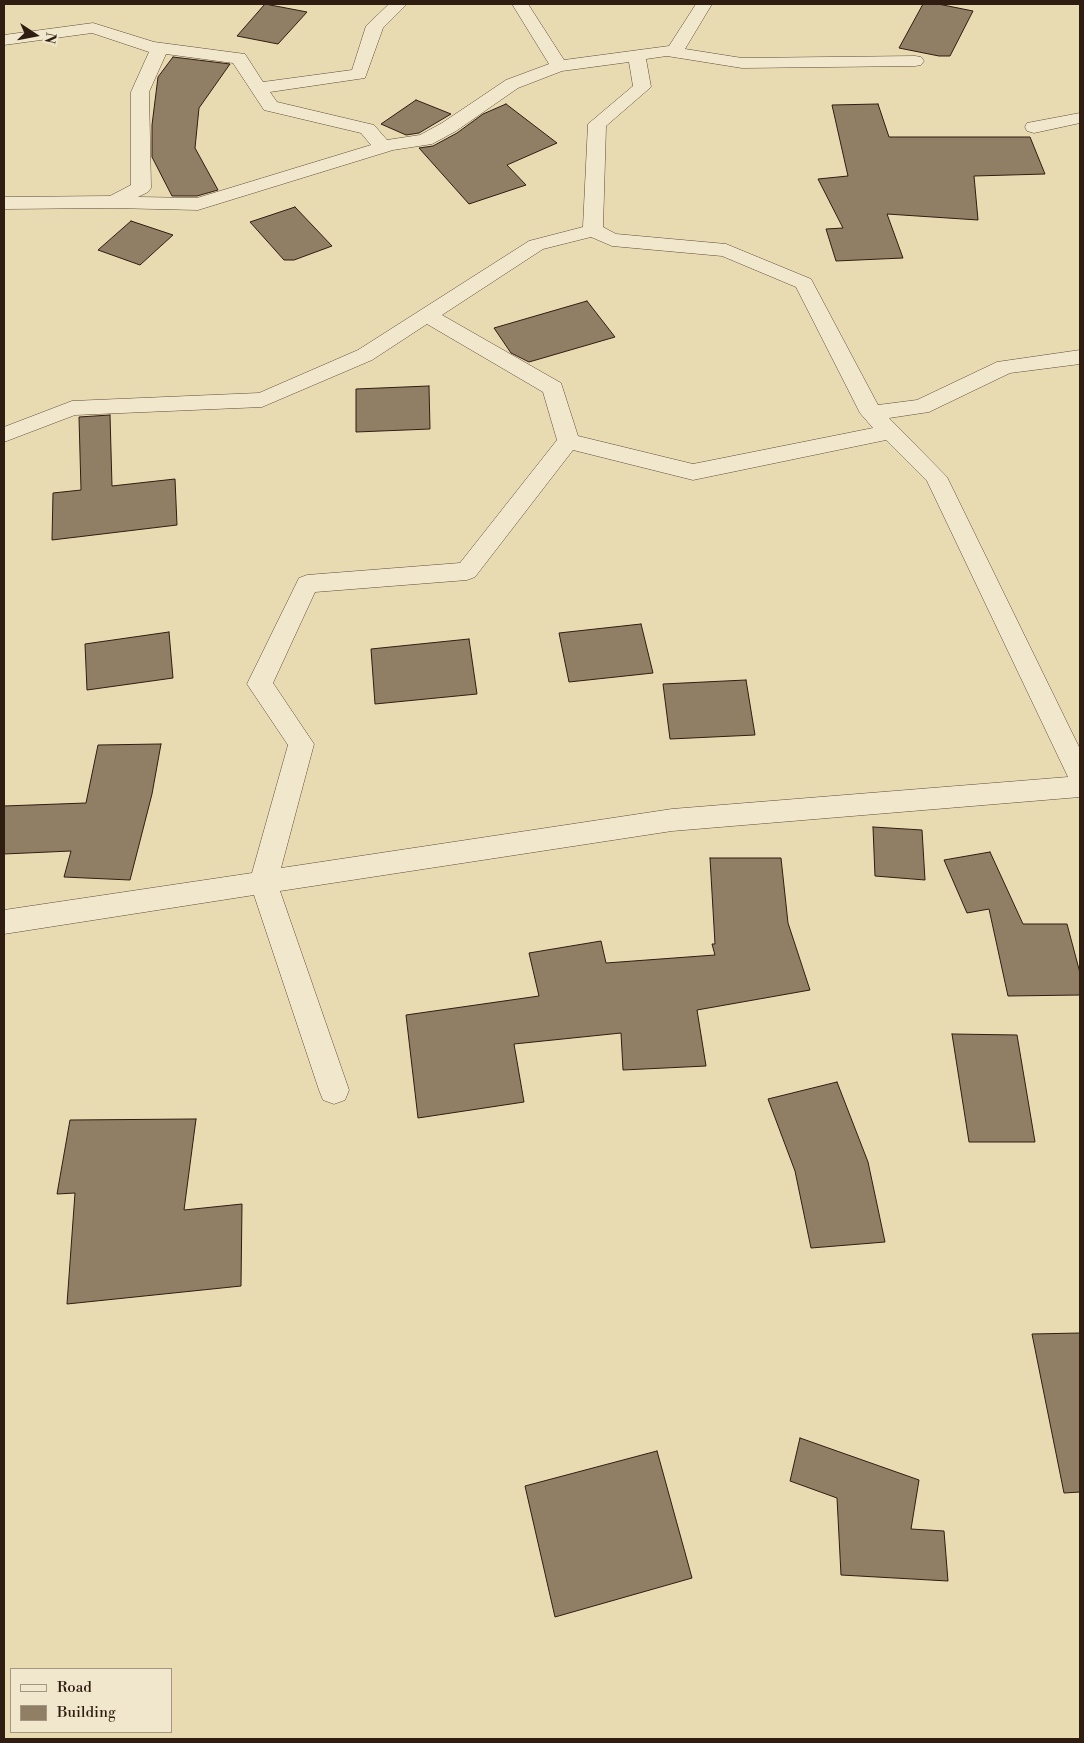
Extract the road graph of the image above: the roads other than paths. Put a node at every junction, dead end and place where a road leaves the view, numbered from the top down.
1 (399, 4) edge
2 (520, 4) edge
3 (704, 4) edge
4 (4, 40) edge
5 (160, 48) junction
6 (674, 52) junction
7 (637, 55) junction
8 (915, 61) dead end
9 (559, 66) junction
10 (259, 88) junction
11 (1080, 118) edge
12 (1034, 127) dead end
13 (383, 147) junction
14 (113, 202) junction
15 (4, 204) edge
16 (593, 230) junction
17 (427, 315) junction
18 (1080, 358) edge
19 (871, 412) junction
20 (890, 432) junction
21 (4, 435) edge
22 (568, 441) junction
23 (1080, 775) edge
24 (1080, 787) edge
25 (263, 882) junction
26 (4, 922) edge
27 (334, 1090) dead end

1 - 10 street
2 - 9 street
3 - 6 street
4 - 5 street
5 - 10 street
5 - 14 street
6 - 7 street
6 - 8 street
7 - 9 street
7 - 16 street
9 - 13 street
10 - 13 street
11 - 12 street
13 - 14 street
14 - 15 street
16 - 17 street
16 - 19 street
17 - 21 street
17 - 22 street
18 - 19 street
19 - 20 street
20 - 22 street
20 - 23 street
22 - 25 street
24 - 25 street
25 - 26 street
25 - 27 street

